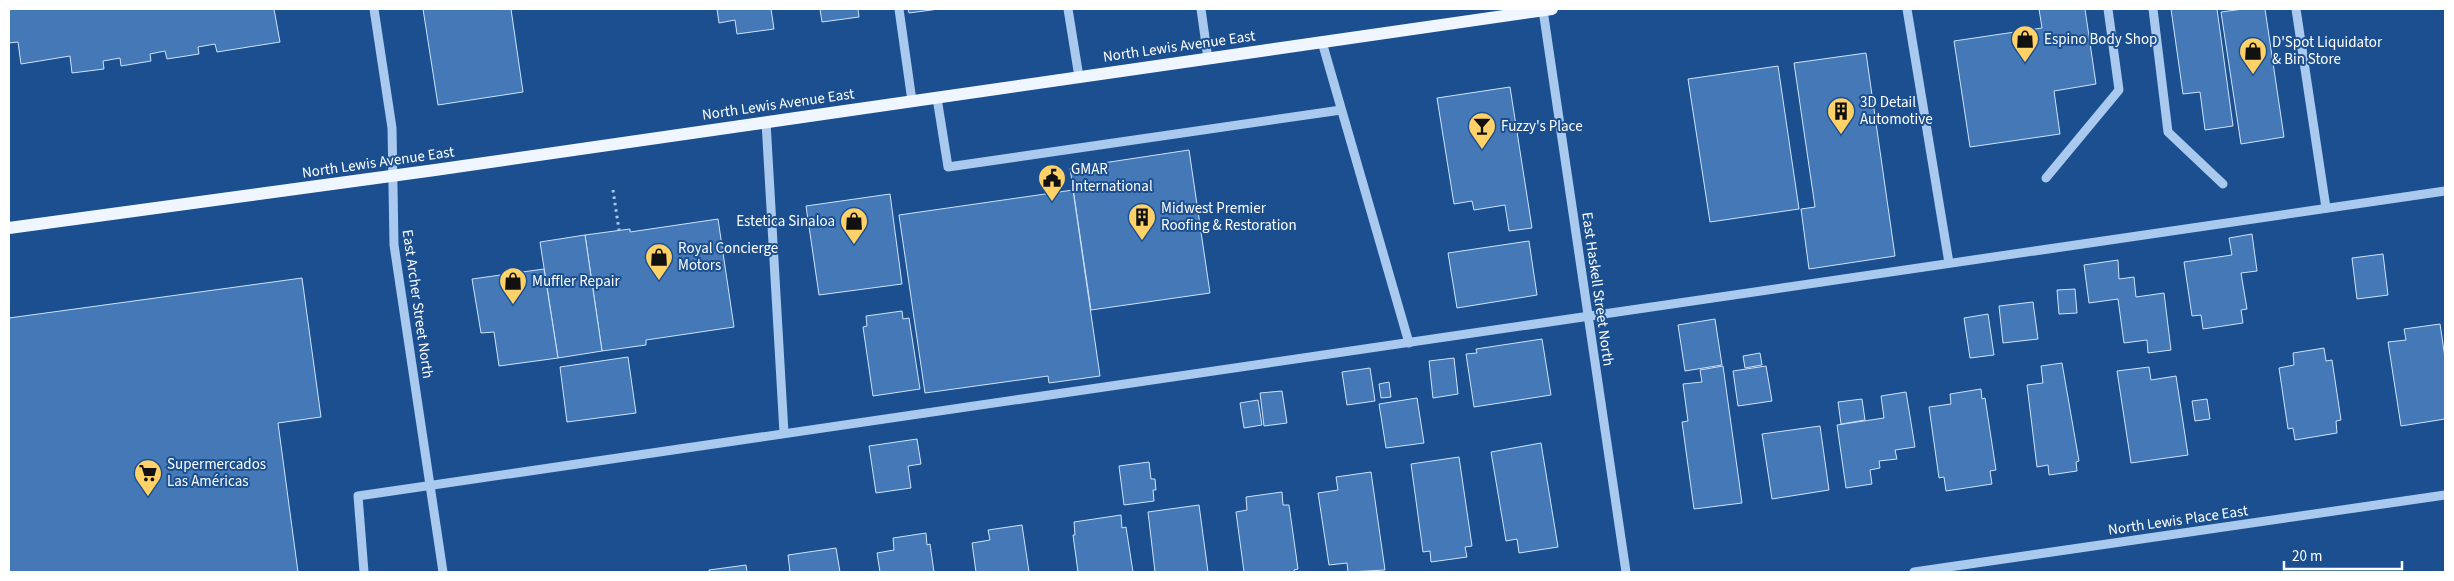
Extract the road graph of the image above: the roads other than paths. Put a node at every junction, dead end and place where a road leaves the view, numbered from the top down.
1 (374, 9) edge
2 (899, 9) edge
3 (1068, 9) edge
4 (1200, 9) edge
5 (1547, 9) edge
6 (1907, 9) edge
7 (2108, 9) edge
8 (2153, 9) edge
9 (2296, 9) edge
10 (1322, 42) junction
11 (1208, 59) junction
12 (1080, 77) junction
13 (937, 98) junction
14 (912, 101) junction
15 (1341, 110) junction
16 (766, 122) junction
17 (392, 177) junction
18 (2046, 178) dead end
19 (2223, 184) dead end
20 (2445, 191) edge
21 (2326, 208) junction
22 (9, 228) edge
23 (1949, 263) junction
24 (1588, 317) junction
25 (1409, 343) junction
26 (784, 433) junction
27 (430, 485) junction
28 (2445, 495) edge
29 (364, 572) edge
30 (443, 572) edge
31 (1626, 572) edge
32 (1914, 572) edge

1 - 17 street, East Archer Street North
2 - 14 street
3 - 12 street
4 - 11 street
5 - 10 main road, North Lewis Avenue East
5 - 24 street, East Haskell Street North
6 - 23 street
7 - 18 street
8 - 19 street
9 - 21 street
10 - 11 main road, North Lewis Avenue East
10 - 15 street
11 - 12 main road, North Lewis Avenue East
12 - 13 main road, North Lewis Avenue East
13 - 14 main road, North Lewis Avenue East
13 - 15 street
14 - 16 main road, North Lewis Avenue East
15 - 25 street
16 - 17 main road, North Lewis Avenue East
16 - 26 street
17 - 22 main road, North Lewis Avenue East
17 - 27 street, East Archer Street North
20 - 21 street
21 - 23 street
23 - 24 street
24 - 25 street
24 - 31 street, East Haskell Street North
25 - 26 street
26 - 27 street
27 - 29 street
27 - 30 street, East Archer Street North
28 - 32 street, North Lewis Place East

